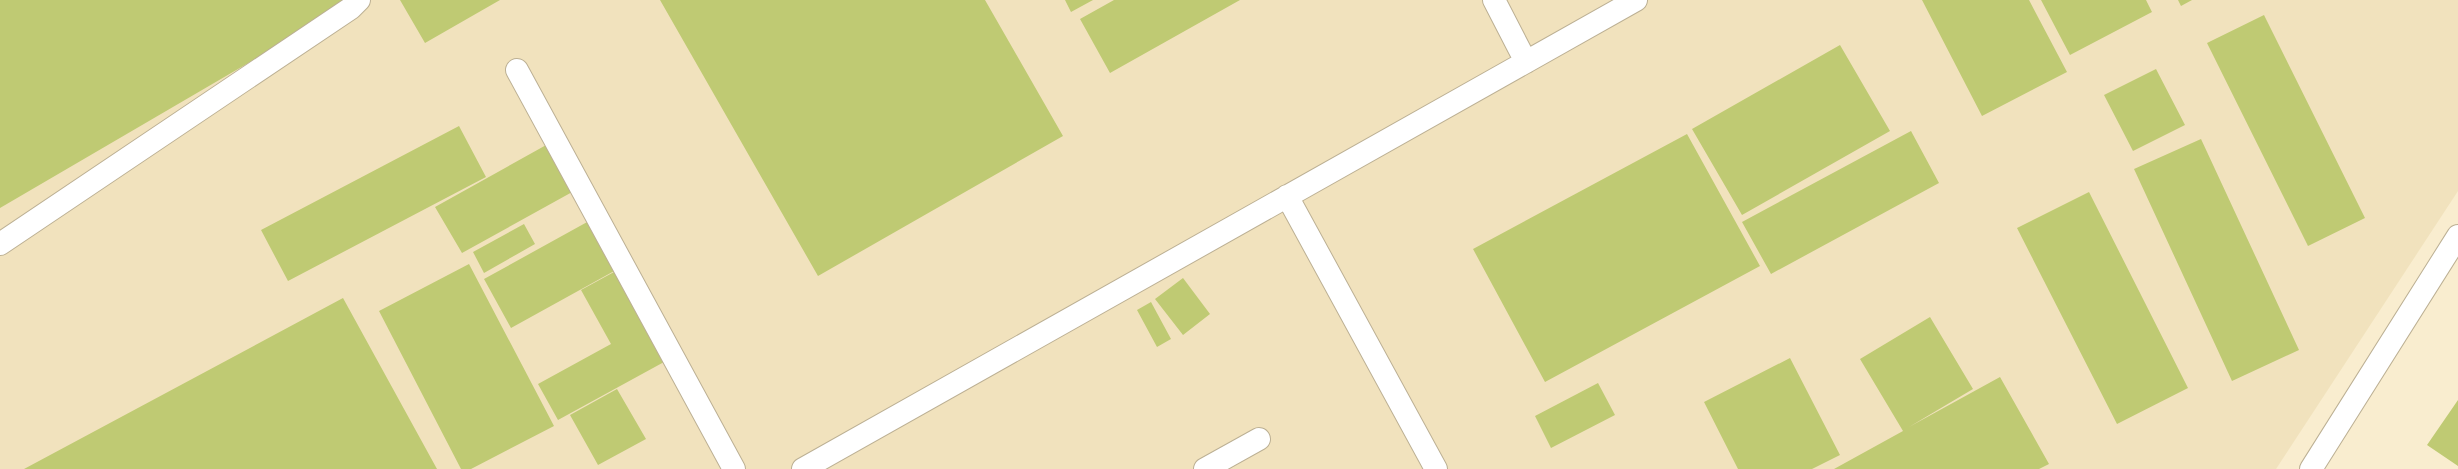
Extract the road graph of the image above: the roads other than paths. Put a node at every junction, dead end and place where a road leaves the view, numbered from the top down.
1 (359, 0) edge
2 (1494, 0) edge
3 (1636, 0) edge
4 (1526, 62) junction
5 (517, 70) dead end
6 (1287, 196) junction
7 (2458, 236) edge
8 (0, 244) edge
9 (1259, 440) dead end
10 (734, 469) edge
11 (803, 469) edge
12 (1205, 469) edge
13 (1436, 469) edge
14 (2311, 469) edge

1 - 8 street
2 - 4 street
3 - 4 street
4 - 6 street
5 - 10 street
6 - 11 street
6 - 13 street
7 - 14 street
9 - 12 street

